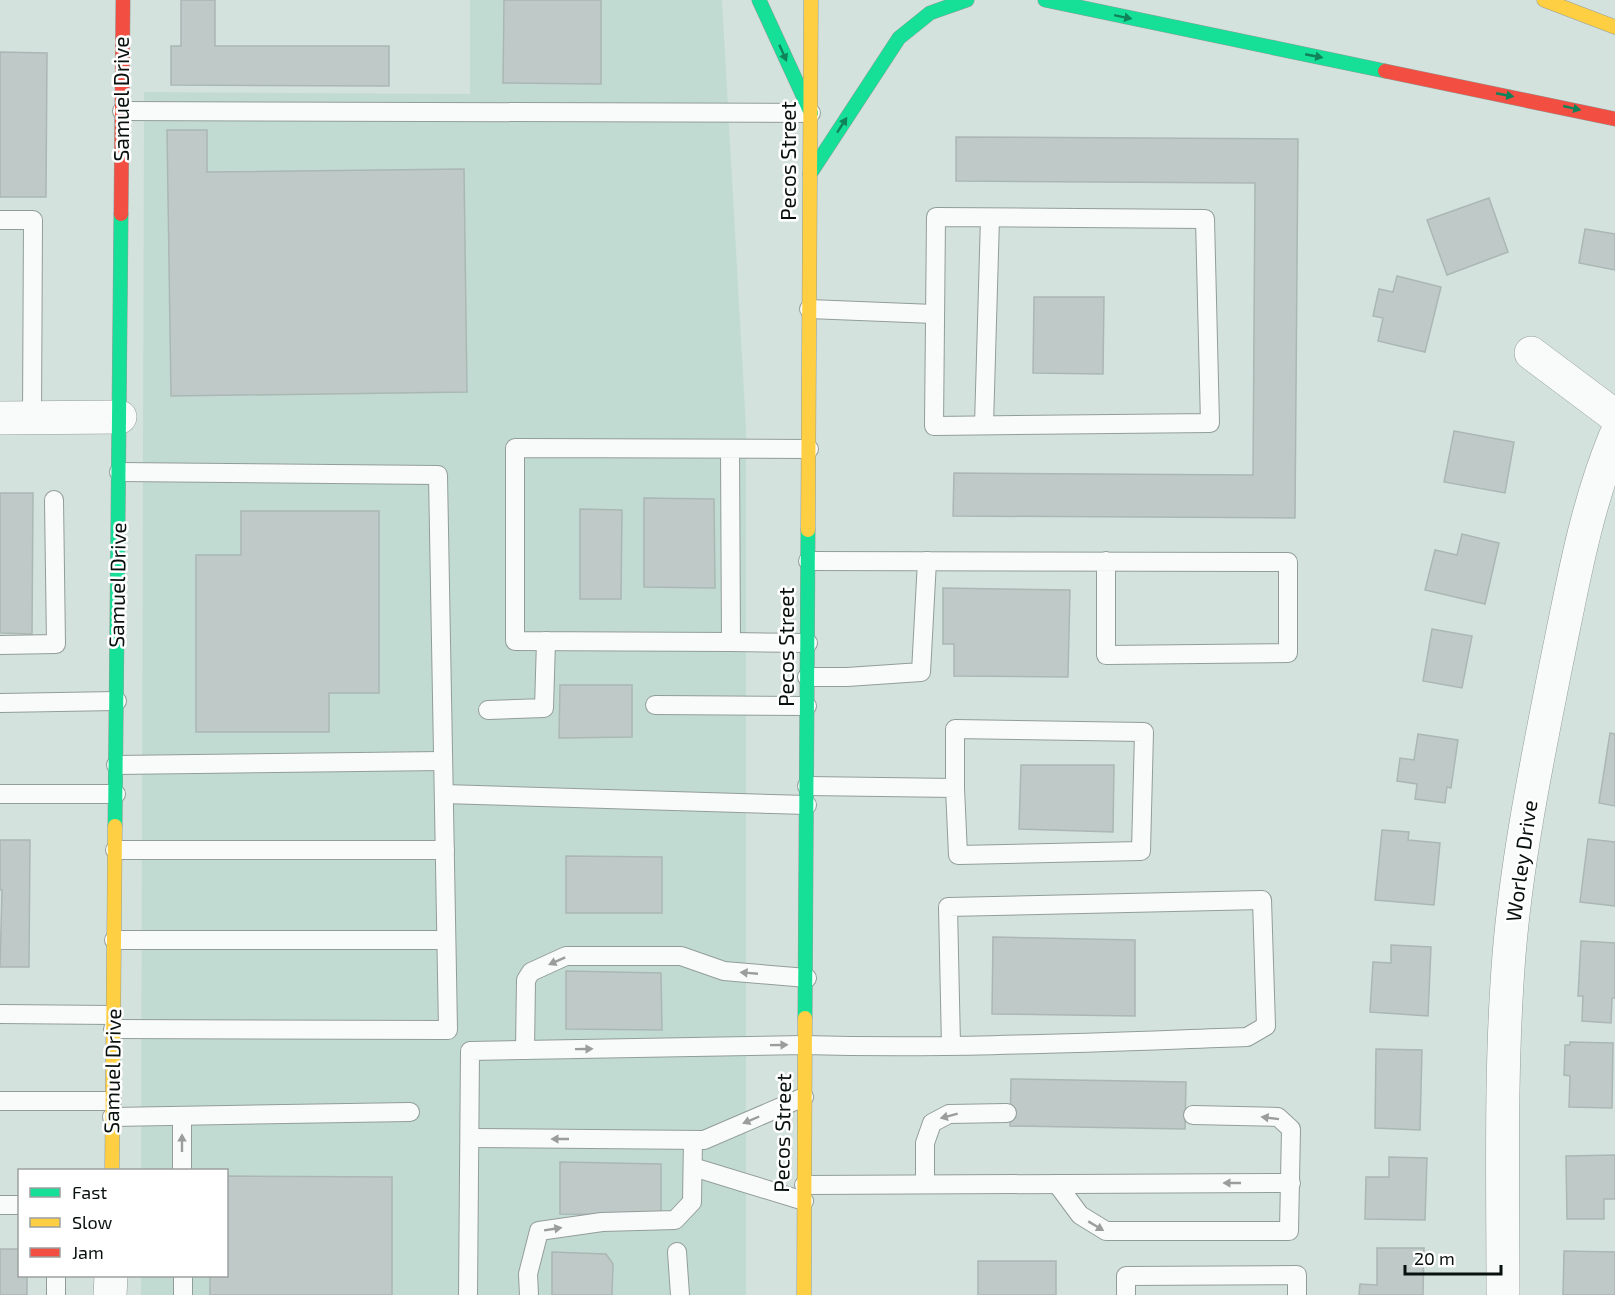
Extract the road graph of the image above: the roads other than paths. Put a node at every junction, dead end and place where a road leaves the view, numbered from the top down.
1 (123, 0) edge
2 (759, 0) edge
3 (811, 0) edge
4 (967, 0) edge
5 (1045, 0) edge
6 (1544, 0) edge
7 (1615, 27) edge
8 (122, 111) junction
9 (811, 113) junction
10 (1615, 118) edge
11 (810, 174) junction
12 (990, 218) junction
13 (0, 220) edge
14 (809, 309) junction
15 (934, 314) junction
16 (1531, 353) dead end
17 (1615, 416) edge
18 (120, 417) junction
19 (16, 418) edge
20 (984, 425) junction
21 (1615, 437) edge
22 (730, 449) junction
23 (808, 449) junction
24 (119, 472) junction
25 (54, 500) dead end
26 (808, 561) junction
27 (927, 561) junction
28 (1106, 561) junction
29 (546, 641) junction
30 (730, 642) junction
31 (808, 643) junction
32 (0, 645) edge
33 (807, 677) junction
34 (117, 701) junction
35 (0, 703) edge
36 (655, 705) dead end
37 (807, 706) junction
38 (488, 710) dead end
39 (443, 761) junction
40 (116, 765) junction
41 (807, 786) junction
42 (955, 788) junction
43 (0, 794) edge
44 (116, 794) junction
45 (444, 794) junction
46 (807, 805) junction
47 (115, 850) junction
48 (445, 850) junction
49 (114, 940) junction
50 (446, 940) junction
51 (807, 978) junction
52 (0, 1014) edge
53 (113, 1022) junction
54 (805, 1045) junction
55 (951, 1046) junction
56 (525, 1050) junction
57 (804, 1097) junction
58 (0, 1101) edge
59 (112, 1109) junction
60 (410, 1112) dead end
61 (1007, 1113) dead end
62 (1192, 1115) dead end
63 (182, 1116) junction
64 (470, 1138) junction
65 (693, 1140) junction
66 (693, 1167) junction
67 (112, 1169) edge
68 (182, 1169) edge
69 (925, 1183) junction
70 (1291, 1183) junction
71 (1057, 1184) junction
72 (804, 1193) junction
73 (0, 1204) edge
74 (18, 1204) edge
75 (677, 1252) dead end
76 (56, 1277) edge
77 (111, 1277) edge
78 (183, 1277) edge
79 (56, 1295) edge
80 (110, 1295) edge
81 (183, 1295) edge
82 (468, 1295) edge
83 (529, 1295) edge
84 (680, 1295) edge
85 (804, 1295) edge
86 (1126, 1295) edge
87 (1297, 1295) edge
88 (1503, 1295) edge

1 - 8 main road, Samuel Drive
2 -> 9 main road
3 - 9 main road, Pecos Street
11 -> 4 main road
5 -> 10 main road
6 - 7 main road
8 - 9 lane
8 - 18 main road, Samuel Drive
9 - 11 main road, Pecos Street
11 - 14 main road, Pecos Street
12 - 15 lane
12 - 20 lane
12 - 20 lane
13 - 19 lane
14 - 15 lane
14 - 23 main road, Pecos Street
15 - 20 lane
16 - 17 street
18 - 19 street
18 - 24 main road, Samuel Drive
21 - 88 street, Worley Drive
22 - 23 lane
22 - 29 lane
22 - 30 lane
23 - 26 main road, Pecos Street
24 - 34 main road, Samuel Drive
24 - 39 lane
25 - 32 lane
26 - 27 lane
26 - 31 main road, Pecos Street
27 - 28 lane
27 - 33 lane
28 - 28 lane
29 - 30 lane
29 - 38 lane
30 - 31 lane
31 - 33 main road, Pecos Street
33 - 37 main road, Pecos Street
34 - 35 lane
34 - 40 main road, Samuel Drive
36 - 37 lane
37 - 41 main road, Pecos Street
39 - 40 lane
39 - 45 lane
40 - 44 main road, Samuel Drive
41 - 42 lane
41 - 46 main road, Pecos Street
42 - 42 lane
43 - 44 lane
44 - 47 main road, Samuel Drive
45 - 46 lane
45 - 48 lane
46 - 51 main road, Pecos Street
47 - 48 lane
47 - 49 main road, Samuel Drive
48 - 50 lane
49 - 50 lane
49 - 53 main road, Samuel Drive
50 - 53 lane
51 - 54 main road, Pecos Street
51 -> 56 lane
52 - 53 lane
53 - 59 main road, Samuel Drive
54 - 55 lane
56 -> 54 lane
54 - 57 main road, Pecos Street
55 - 55 lane
56 - 64 lane
57 -> 65 lane
57 - 72 main road, Pecos Street
58 - 59 lane
59 - 63 lane
59 - 67 main road, Samuel Drive
60 - 63 lane
61 -> 69 lane
70 -> 62 lane
68 -> 63 lane
65 -> 64 lane
64 - 82 lane
65 - 66 lane
66 - 72 lane
83 -> 66 lane
69 - 71 lane
69 - 72 lane
70 -> 71 lane
71 -> 70 lane
72 - 85 main road, Pecos Street
73 - 74 lane
75 - 84 lane
76 - 79 lane
77 - 80 street
78 - 81 lane
86 - 87 lane

